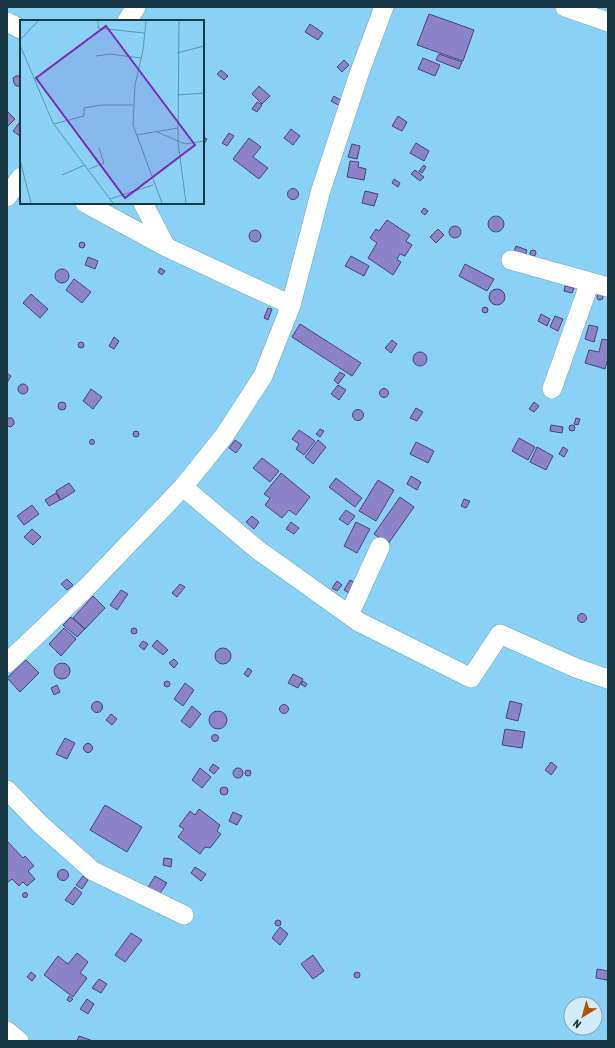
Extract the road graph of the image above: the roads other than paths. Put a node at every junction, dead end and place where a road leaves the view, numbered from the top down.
1 (136, 7) edge
2 (384, 7) edge
3 (565, 7) edge
4 (129, 20) edge
5 (7, 22) edge
6 (608, 22) edge
7 (20, 28) edge
8 (20, 178) edge
9 (7, 197) edge
10 (87, 204) edge
11 (144, 204) edge
12 (166, 247) junction
13 (511, 260) dead end
14 (599, 285) edge
15 (291, 305) junction
16 (552, 389) dead end
17 (183, 487) junction
18 (380, 547) dead end
19 (349, 614) junction
20 (7, 664) edge
21 (608, 679) edge
22 (7, 790) edge
23 (184, 915) dead end
24 (7, 1031) edge
25 (19, 1041) edge

1 - 4 street
2 - 15 street
3 - 6 street
5 - 7 street
8 - 9 street
10 - 12 street
11 - 12 street
12 - 15 street
13 - 14 street
14 - 16 street
15 - 17 street
17 - 19 street
17 - 20 street
18 - 19 street
19 - 21 street
22 - 23 street
24 - 25 street

